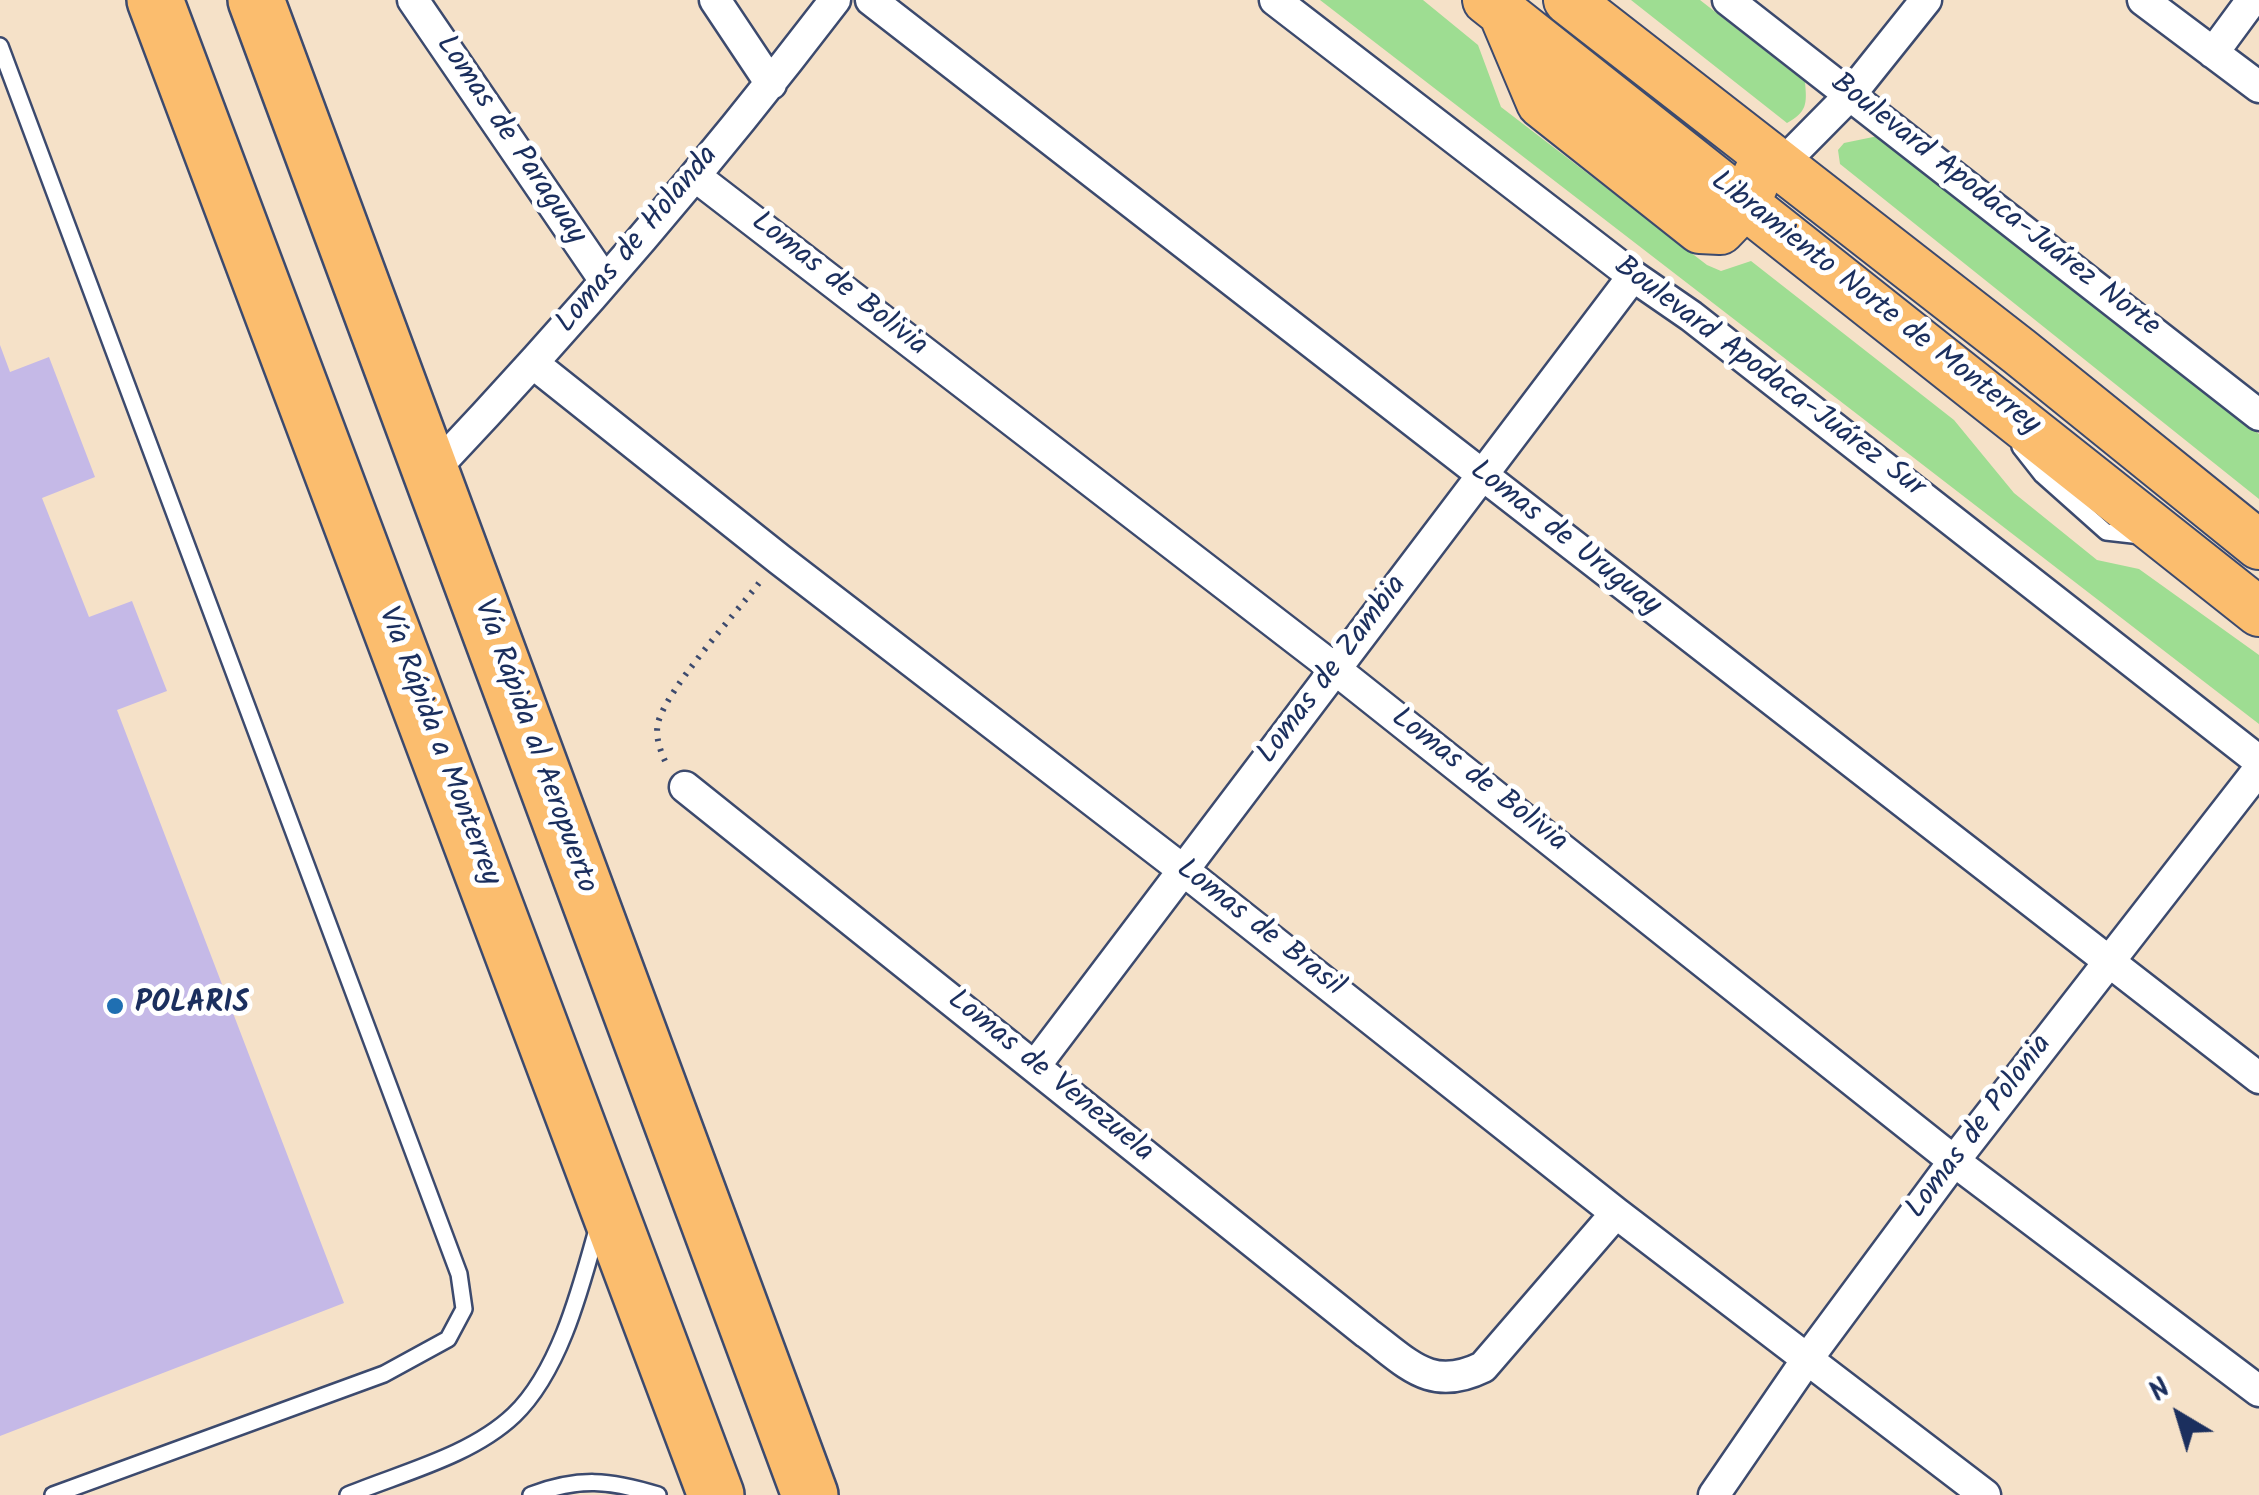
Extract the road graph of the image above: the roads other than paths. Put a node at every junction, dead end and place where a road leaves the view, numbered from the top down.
1 (156, 0) edge
2 (256, 0) edge
3 (412, 0) edge
4 (715, 0) edge
5 (835, 0) edge
6 (871, 0) edge
7 (1275, 0) edge
8 (1568, 0) edge
9 (1728, 0) edge
10 (1926, 0) edge
11 (2143, 0) edge
12 (2252, 0) edge
13 (1495, 6) edge
14 (0, 46) edge
15 (2213, 52) junction
16 (771, 84) junction
17 (2259, 87) edge
18 (1850, 95) junction
19 (1763, 154) junction
20 (696, 176) junction
21 (1746, 203) junction
22 (1633, 276) junction
23 (604, 282) junction
24 (534, 364) junction
25 (2259, 415) edge
26 (432, 473) junction
27 (1482, 476) junction
28 (2259, 545) edge
29 (2259, 612) edge
30 (1335, 669) junction
31 (2259, 761) edge
32 (2259, 769) edge
33 (685, 786) road end
34 (1183, 870) junction
35 (2107, 962) junction
36 (1036, 1066) junction
37 (2259, 1078) edge
38 (1954, 1161) junction
39 (606, 1198) junction
40 (1616, 1213) junction
41 (1808, 1358) junction
42 (2259, 1391) edge
43 (53, 1495) edge
44 (348, 1495) edge
45 (531, 1495) edge
46 (658, 1495) edge
47 (716, 1495) edge
48 (810, 1495) edge
49 (1714, 1495) edge
50 (1985, 1495) edge

1 - 39 highway, Vía Rápida a Monterrey
2 - 26 highway, Vía Rápida al Aeropuerto
3 - 23 street, Lomas de Paraguay
4 - 16 street
5 - 16 street, Lomas de Holanda
6 - 27 street, Lomas de Uruguay
7 - 22 street, Boulevard Apodaca-Juárez Sur
8 - 19 main road
9 - 18 street, Boulevard Apodaca-Juárez Norte
10 - 18 street
11 - 15 street
12 - 15 street
13 - 21 main road, Libramiento Norte de Monterrey
14 - 43 lane
15 - 17 street
16 - 20 street, Lomas de Holanda
18 - 19 street
18 - 25 street, Boulevard Apodaca-Juárez Norte
19 - 21 main road
19 - 28 main road
20 - 23 street, Lomas de Holanda
20 - 30 street, Lomas de Bolivia
21 - 29 main road, Libramiento Norte de Monterrey
22 - 27 street, Lomas de Zambia
22 - 31 street, Boulevard Apodaca-Juárez Sur
23 - 24 street, Lomas de Holanda
24 - 26 street, Lomas de Holanda
24 - 34 street, Lomas de Brasil
26 - 48 highway, Vía Rápida al Aeropuerto
27 - 30 street, Lomas de Zambia
27 - 35 street, Lomas de Uruguay
30 - 34 street, Lomas de Zambia
30 - 38 street, Lomas de Bolivia
32 - 35 street, Lomas de Polonia
33 - 36 street, Lomas de Venezuela
34 - 36 street, Lomas de Zambia
34 - 40 street, Lomas de Brasil
35 - 37 street, Lomas de Uruguay
35 - 38 street, Lomas de Polonia
36 - 40 street, Lomas de Venezuela
38 - 41 street, Lomas de Polonia
38 - 42 street, Lomas de Bolivia
39 - 44 lane
39 - 47 highway, Vía Rápida a Monterrey
40 - 41 street, Lomas de Brasil
41 - 49 street, Lomas de Polonia
41 - 50 street, Lomas de Brasil
45 - 46 lane

